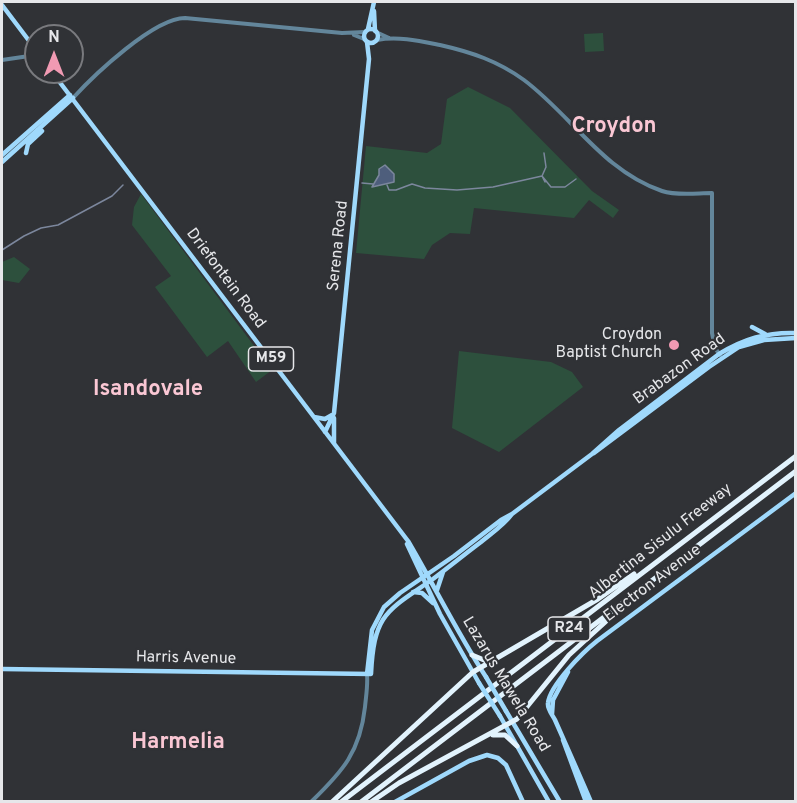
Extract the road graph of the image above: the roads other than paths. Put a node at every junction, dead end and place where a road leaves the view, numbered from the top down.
1 (374, 3) edge
2 (2, 5) edge
3 (367, 31) junction
4 (376, 31) junction
5 (342, 33) junction
6 (24, 34) edge
7 (390, 38) junction
8 (366, 40) junction
9 (375, 41) junction
10 (24, 57) edge
11 (369, 59) junction
12 (2, 60) edge
13 (62, 84) edge
14 (72, 97) junction
15 (63, 108) junction
16 (81, 111) junction
17 (44, 126) junction
18 (26, 153) dead end
19 (2, 155) edge
20 (2, 162) edge
21 (752, 327) dead end
22 (795, 333) edge
23 (766, 334) junction
24 (795, 339) edge
25 (721, 356) junction
26 (334, 414) junction
27 (314, 417) junction
28 (325, 432) junction
29 (334, 444) junction
30 (795, 456) edge
31 (795, 471) edge
32 (795, 491) edge
33 (512, 514) junction
34 (402, 534) junction
35 (646, 568) junction
36 (444, 570) junction
37 (428, 574) junction
38 (431, 580) junction
39 (424, 581) junction
40 (639, 590) junction
41 (413, 591) junction
42 (437, 591) junction
43 (435, 604) junction
44 (472, 655) junction
45 (492, 660) junction
46 (480, 668) junction
47 (2, 669) edge
48 (473, 672) junction
49 (369, 676) junction
50 (513, 722) junction
51 (505, 726) junction
52 (484, 738) junction
53 (517, 746) junction
54 (311, 801) edge
55 (332, 801) edge
56 (341, 801) edge
57 (361, 801) edge
58 (371, 801) edge
59 (395, 801) edge
60 (522, 801) edge
61 (549, 801) edge
62 (560, 801) edge
63 (588, 801) edge

1 - 3 main road
1 - 4 main road
2 - 6 main road
3 - 4 main road
3 - 5 street
3 - 8 main road, Serena Road
4 - 7 street
4 - 9 main road
5 - 8 street
5 - 14 street
7 - 9 street
7 - 25 street
8 - 9 main road
8 - 11 main road, Serena Road
9 - 11 main road, Serena Road
10 - 12 street
11 - 26 main road, Serena Road
13 - 14 main road, M59
14 - 15 main road
14 - 16 main road, Driefontein Road / M59
14 - 19 main road
15 - 16 main road
15 - 17 main road
16 - 27 main road, Driefontein Road / M59
17 - 18 main road
17 - 20 main road
21 - 23 main road
22 - 23 main road, Brabazon Road
23 - 25 main road, Brabazon Road
24 - 25 main road, Brabazon Road
25 - 33 main road, Brabazon Road
26 - 27 main road
26 - 28 main road, Serena Road
26 - 29 main road
27 - 28 main road, Driefontein Road / M59
28 - 29 main road, Driefontein Road / M59
29 - 34 main road, Driefontein Road / M59
30 - 35 highway, Albertina Sisulu Freeway / R24
31 - 40 highway, Albertina Sisulu Freeway / R24
32 - 63 main road, Electron Avenue
33 - 36 main road, Brabazon Road
33 - 37 main road, Brabazon Road
34 - 37 main road, Driefontein Road / M59
34 - 39 main road, Driefontein Road / M59
35 - 45 highway
35 - 56 highway, Albertina Sisulu Freeway / R24
36 - 38 main road, Brabazon Road
36 - 42 main road
37 - 38 main road, Driefontein Road / M59
37 - 39 main road, Brabazon Road
38 - 39 main road, Brabazon Road
38 - 42 main road, Lazarus Mawela Road / M59
39 - 41 main road
39 - 43 main road, Lazarus Mawela Road / M59
39 - 49 main road
40 - 50 highway
40 - 57 highway, Albertina Sisulu Freeway / R24
41 - 43 main road
41 - 49 main road
42 - 44 main road, Lazarus Mawela Road / M59
43 - 48 main road, Lazarus Mawela Road / M59
44 - 45 highway
44 - 46 main road, Lazarus Mawela Road / M59
45 - 46 highway
46 - 48 highway
46 - 50 main road, Lazarus Mawela Road / M59, bridge
47 - 49 main road, Harris Avenue
48 - 51 main road, Lazarus Mawela Road / M59, bridge
48 - 55 highway
49 - 54 street
50 - 51 highway
50 - 62 main road, Lazarus Mawela Road / M59
51 - 52 highway
51 - 53 main road, Lazarus Mawela Road / M59
52 - 53 highway
52 - 58 highway
53 - 61 main road, Lazarus Mawela Road / M59
59 - 60 main road

